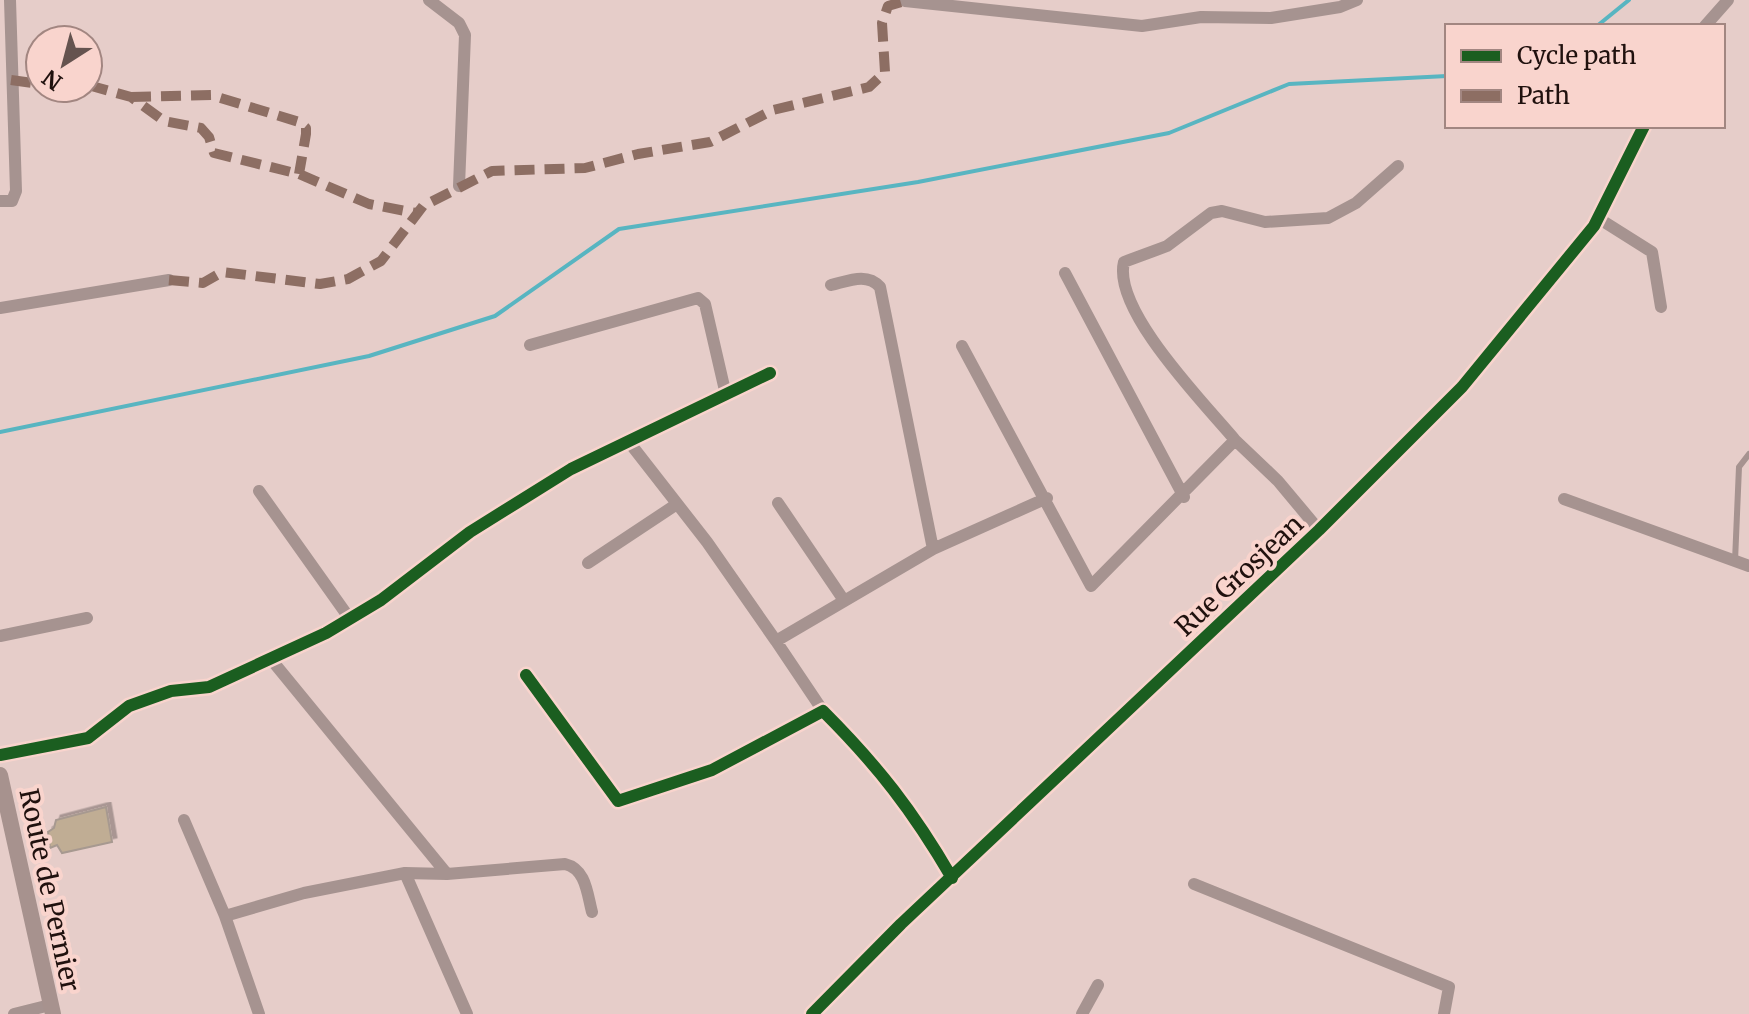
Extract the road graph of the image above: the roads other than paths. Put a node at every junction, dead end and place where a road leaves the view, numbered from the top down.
1 (10, 0) edge
2 (429, 0) edge
3 (1357, 0) edge
4 (1728, 0) edge
5 (905, 1) edge
6 (1707, 24) edge
7 (1643, 128) edge
8 (1398, 166) dead end
9 (459, 186) dead end
10 (0, 201) edge
11 (1598, 218) junction
12 (1065, 273) dead end
13 (169, 280) dead end
14 (831, 285) dead end
15 (1661, 307) dead end
16 (0, 308) edge
17 (530, 345) dead end
18 (962, 346) dead end
19 (770, 373) dead end
20 (726, 395) junction
21 (1235, 440) junction
22 (629, 442) junction
23 (1749, 454) edge
24 (259, 491) dead end
25 (1184, 497) junction
26 (1047, 498) junction
27 (1564, 499) dead end
28 (778, 503) dead end
29 (677, 504) junction
30 (1319, 530) junction
31 (933, 549) junction
32 (1735, 561) junction
33 (588, 563) dead end
34 (1749, 566) edge
35 (843, 599) junction
36 (87, 618) dead end
37 (350, 619) junction
38 (0, 636) edge
39 (776, 641) junction
40 (270, 658) junction
41 (526, 675) dead end
42 (823, 711) junction
43 (0, 755) edge
44 (0, 775) edge
45 (184, 820) dead end
46 (405, 873) junction
47 (447, 874) junction
48 (952, 878) junction
49 (1194, 884) dead end
50 (592, 912) dead end
51 (225, 916) junction
52 (1098, 985) dead end
53 (52, 1010) edge
54 (14, 1014) edge
55 (259, 1014) edge
56 (467, 1014) edge
57 (812, 1014) edge
58 (1082, 1014) edge
59 (1444, 1014) edge

1 - 10 street
2 - 9 street
3 - 5 street
4 - 6 street
7 - 11 street, Rue Grosjean
8 - 21 street
11 - 15 street
11 - 30 street, Rue Grosjean
12 - 25 street
13 - 16 street
14 - 31 street
17 - 20 street
18 - 26 street
19 - 20 street
20 - 22 street
21 - 25 street
21 - 30 street
22 - 29 street
22 - 37 street
23 - 32 lane
24 - 37 street
25 - 26 street
26 - 31 street
27 - 32 street
28 - 35 street
29 - 33 street
29 - 39 street
30 - 48 street, Rue Grosjean
31 - 35 street
32 - 34 street
35 - 39 street
36 - 38 street
37 - 40 street
39 - 42 street
40 - 43 street
40 - 47 street
41 - 42 street
42 - 48 street
44 - 53 street, Route de Pernier
45 - 51 street
46 - 47 street
46 - 51 street
46 - 56 street
47 - 50 street
48 - 57 street, Rue Grosjean
49 - 59 street
51 - 55 street
52 - 58 street
53 - 54 street

